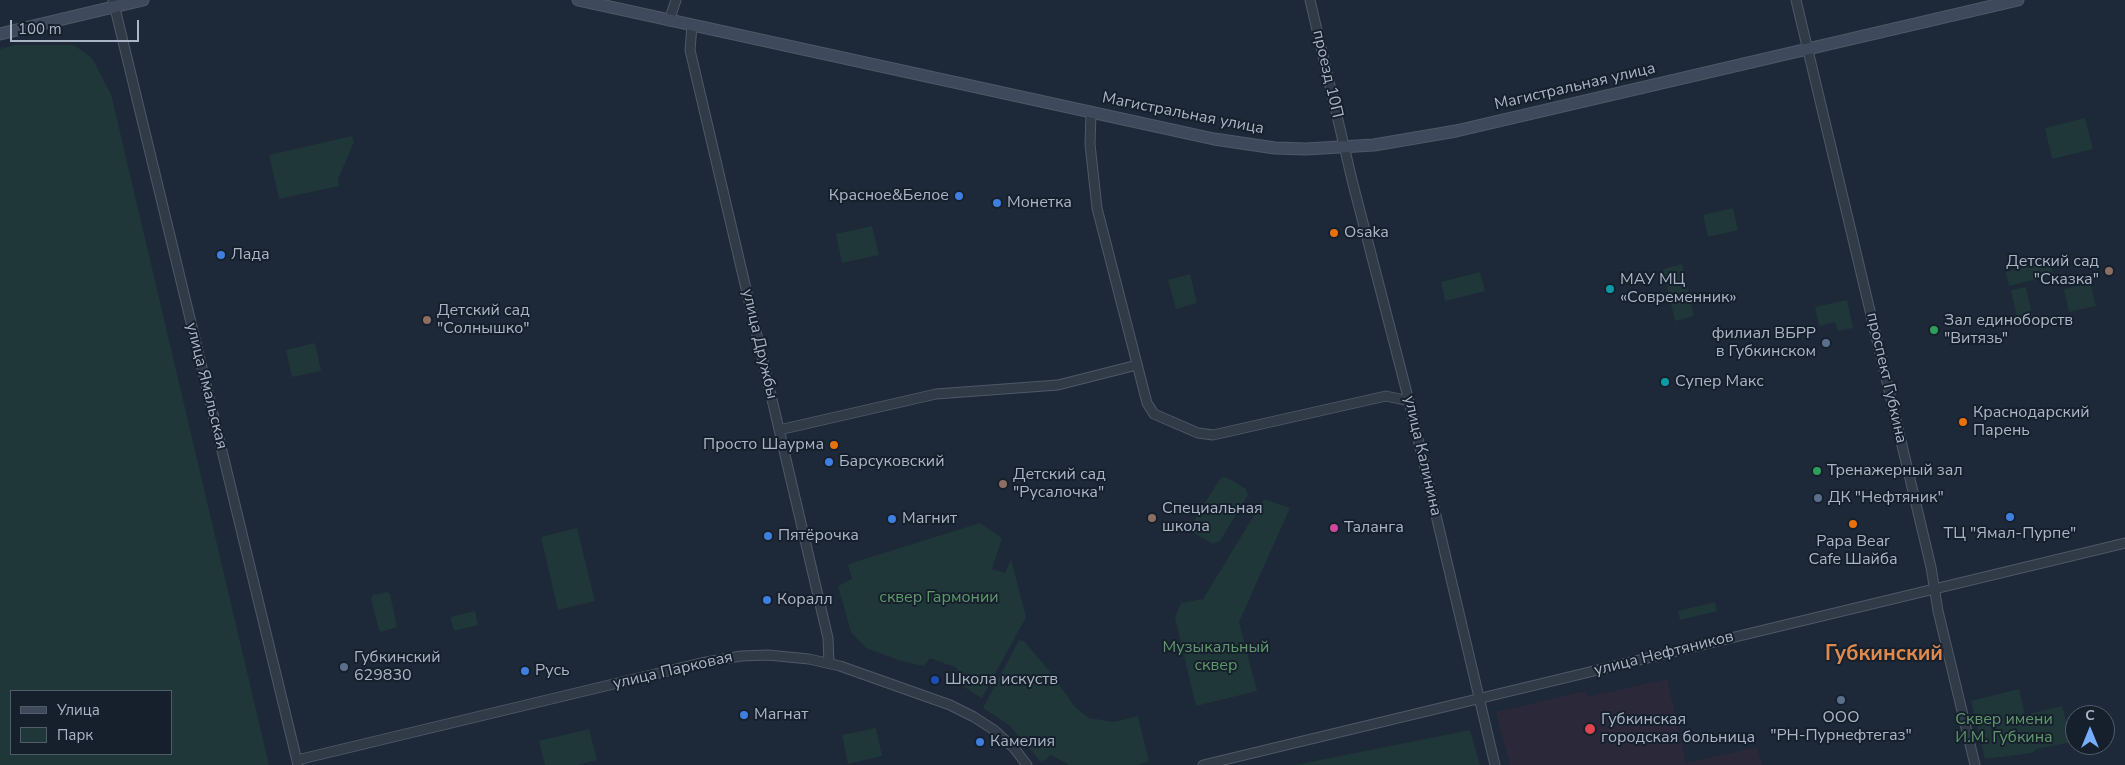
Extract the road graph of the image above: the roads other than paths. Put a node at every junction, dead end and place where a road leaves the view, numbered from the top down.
1 (143, 0) edge
2 (578, 0) edge
3 (676, 0) edge
4 (1310, 0) edge
5 (1796, 0) edge
6 (2018, 0) edge
7 (114, 4) edge
8 (669, 21) junction
9 (692, 26) junction
10 (0, 34) edge
11 (1807, 50) junction
12 (1091, 113) junction
13 (1344, 147) junction
14 (1137, 365) junction
15 (1409, 401) junction
16 (779, 430) junction
17 (2125, 543) edge
18 (1934, 590) junction
19 (829, 663) junction
20 (1478, 698) junction
21 (297, 762) edge
22 (1027, 765) edge
23 (1204, 765) edge
24 (1495, 765) edge
25 (1975, 765) edge

1 - 7 main road
2 - 8 main road, Магистральная улица
3 - 8 street
4 - 13 street, проезд 10П
5 - 11 street, проспект Губкина
6 - 11 main road, Магистральная улица
7 - 10 main road
7 - 21 street, улица Ямальская
8 - 9 main road, Магистральная улица
9 - 12 main road, Магистральная улица
9 - 16 street, улица Дружбы
11 - 13 main road, Магистральная улица
11 - 18 street, проспект Губкина
12 - 13 main road, Магистральная улица
12 - 14 street
13 - 15 street, улица Калинина
14 - 15 street
14 - 16 street
15 - 20 street, улица Калинина
16 - 19 street, улица Дружбы
17 - 18 street, улица Нефтяников
18 - 20 street, улица Нефтяников
18 - 25 street, проспект Губкина
19 - 21 street, улица Парковая
19 - 22 street, улица Парковая
20 - 23 street, улица Нефтяников
20 - 24 street, улица Калинина

